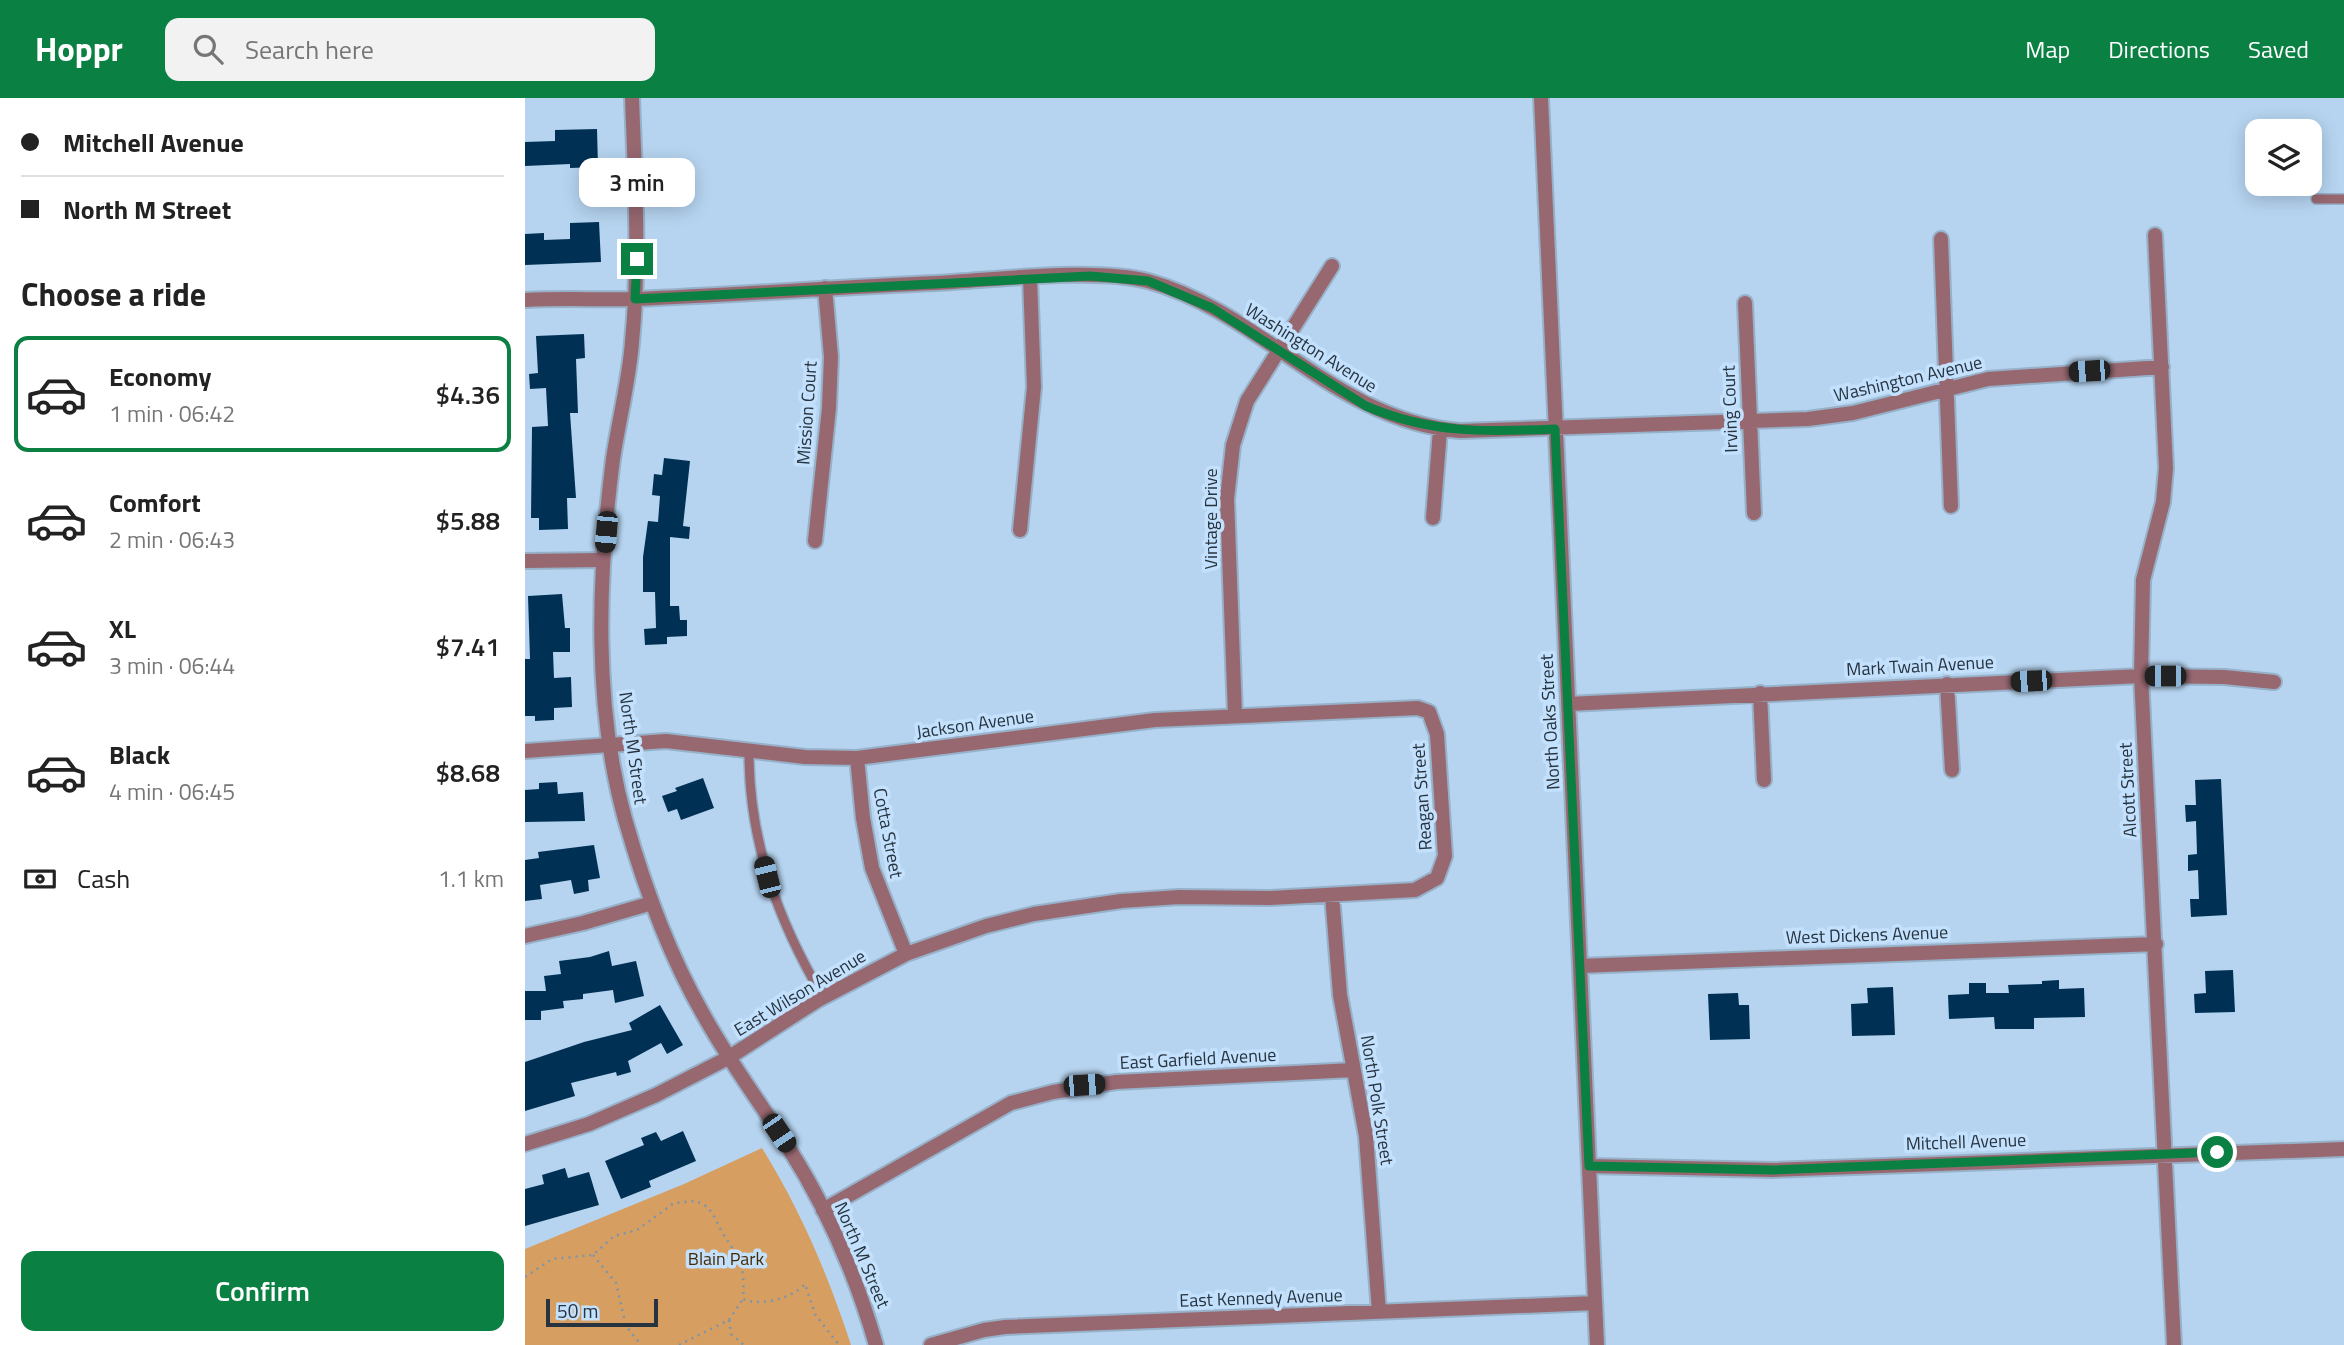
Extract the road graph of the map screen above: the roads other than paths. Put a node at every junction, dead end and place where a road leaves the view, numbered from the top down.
1 (632, 98) edge
2 (1541, 98) edge
3 (2344, 199) edge
4 (2316, 200) dead end
5 (2155, 235) dead end
6 (1941, 239) dead end
7 (1332, 265) dead end
8 (1030, 278) junction
9 (825, 288) junction
10 (635, 299) junction
11 (525, 300) edge
12 (1745, 303) dead end
13 (1278, 351) junction
14 (2162, 367) junction
15 (1948, 388) junction
16 (1749, 422) junction
17 (1555, 429) junction
18 (1440, 430) junction
19 (1951, 506) dead end
20 (1753, 513) dead end
21 (1433, 518) dead end
22 (1020, 530) dead end
23 (815, 541) dead end
24 (603, 560) junction
25 (525, 561) edge
26 (2141, 676) junction
27 (2274, 682) dead end
28 (1947, 684) junction
29 (1760, 693) junction
30 (1568, 704) junction
31 (1429, 712) joint
32 (1235, 715) junction
33 (611, 743) junction
34 (525, 751) edge
35 (749, 752) junction
36 (857, 758) junction
37 (1952, 770) dead end
38 (1764, 780) dead end
39 (1437, 878) joint
40 (1332, 895) junction
41 (652, 903) junction
42 (525, 936) edge
43 (2156, 944) junction
44 (906, 954) junction
45 (1580, 966) junction
46 (823, 998) junction
47 (729, 1058) junction
48 (1353, 1070) junction
49 (525, 1144) edge
50 (2344, 1149) edge
51 (2166, 1153) junction
52 (1589, 1166) junction
53 (823, 1210) junction
54 (1595, 1303) junction
55 (1379, 1312) junction
56 (876, 1345) edge
57 (931, 1345) edge
58 (1597, 1345) edge
59 (2174, 1345) edge

1 - 10 street, North M Street
2 - 17 street, North Oaks Street
3 - 4 lane
5 - 14 street, Alcott Street
6 - 15 street
7 - 13 street, Vintage Drive
8 - 9 street, Washington Avenue
8 - 13 street, Washington Avenue
8 - 22 street
9 - 10 street, Washington Avenue
9 - 23 street, Mission Court
10 - 11 street, Washington Avenue
10 - 24 street, North M Street
12 - 16 street, Irving Court
13 - 18 street, Washington Avenue
13 - 32 street, Vintage Drive
14 - 15 street, Washington Avenue
14 - 26 street, Alcott Street
15 - 16 street, Washington Avenue
15 - 19 street
16 - 17 street, Washington Avenue
16 - 20 street, Irving Court
17 - 18 street, Washington Avenue
17 - 30 street, North Oaks Street
18 - 21 street
24 - 25 street
24 - 33 street, North M Street
26 - 27 street, Mark Twain Avenue
26 - 28 street, Mark Twain Avenue
26 - 43 street, Alcott Street
28 - 29 street, Mark Twain Avenue
28 - 37 street
29 - 30 street, Mark Twain Avenue
29 - 38 street
30 - 45 street, North Oaks Street
31 - 32 street, Jackson Avenue
31 - 39 street, Reagan Street
32 - 36 street, Jackson Avenue
33 - 34 street, Jackson Avenue
33 - 35 street, Jackson Avenue
33 - 41 street, North M Street
35 - 36 street, Jackson Avenue
35 - 46 lane
36 - 44 street, Cotta Street
39 - 40 street, East Wilson Avenue
40 - 44 street, East Wilson Avenue
40 - 48 street, North Polk Street
41 - 42 street
41 - 47 street, North M Street
43 - 45 street, West Dickens Avenue
43 - 51 street, Alcott Street
44 - 46 street, East Wilson Avenue
45 - 52 street, North Oaks Street
46 - 47 street, East Wilson Avenue
47 - 49 street, East Wilson Avenue
47 - 53 street, North M Street
48 - 53 street, East Garfield Avenue
48 - 55 street, North Polk Street
50 - 51 street, Mitchell Avenue
51 - 52 street, Mitchell Avenue
51 - 59 street, Alcott Street
52 - 54 street, North Oaks Street
53 - 56 street, North M Street
54 - 55 street, East Kennedy Avenue
54 - 58 street, North Oaks Street
55 - 57 street, East Kennedy Avenue

